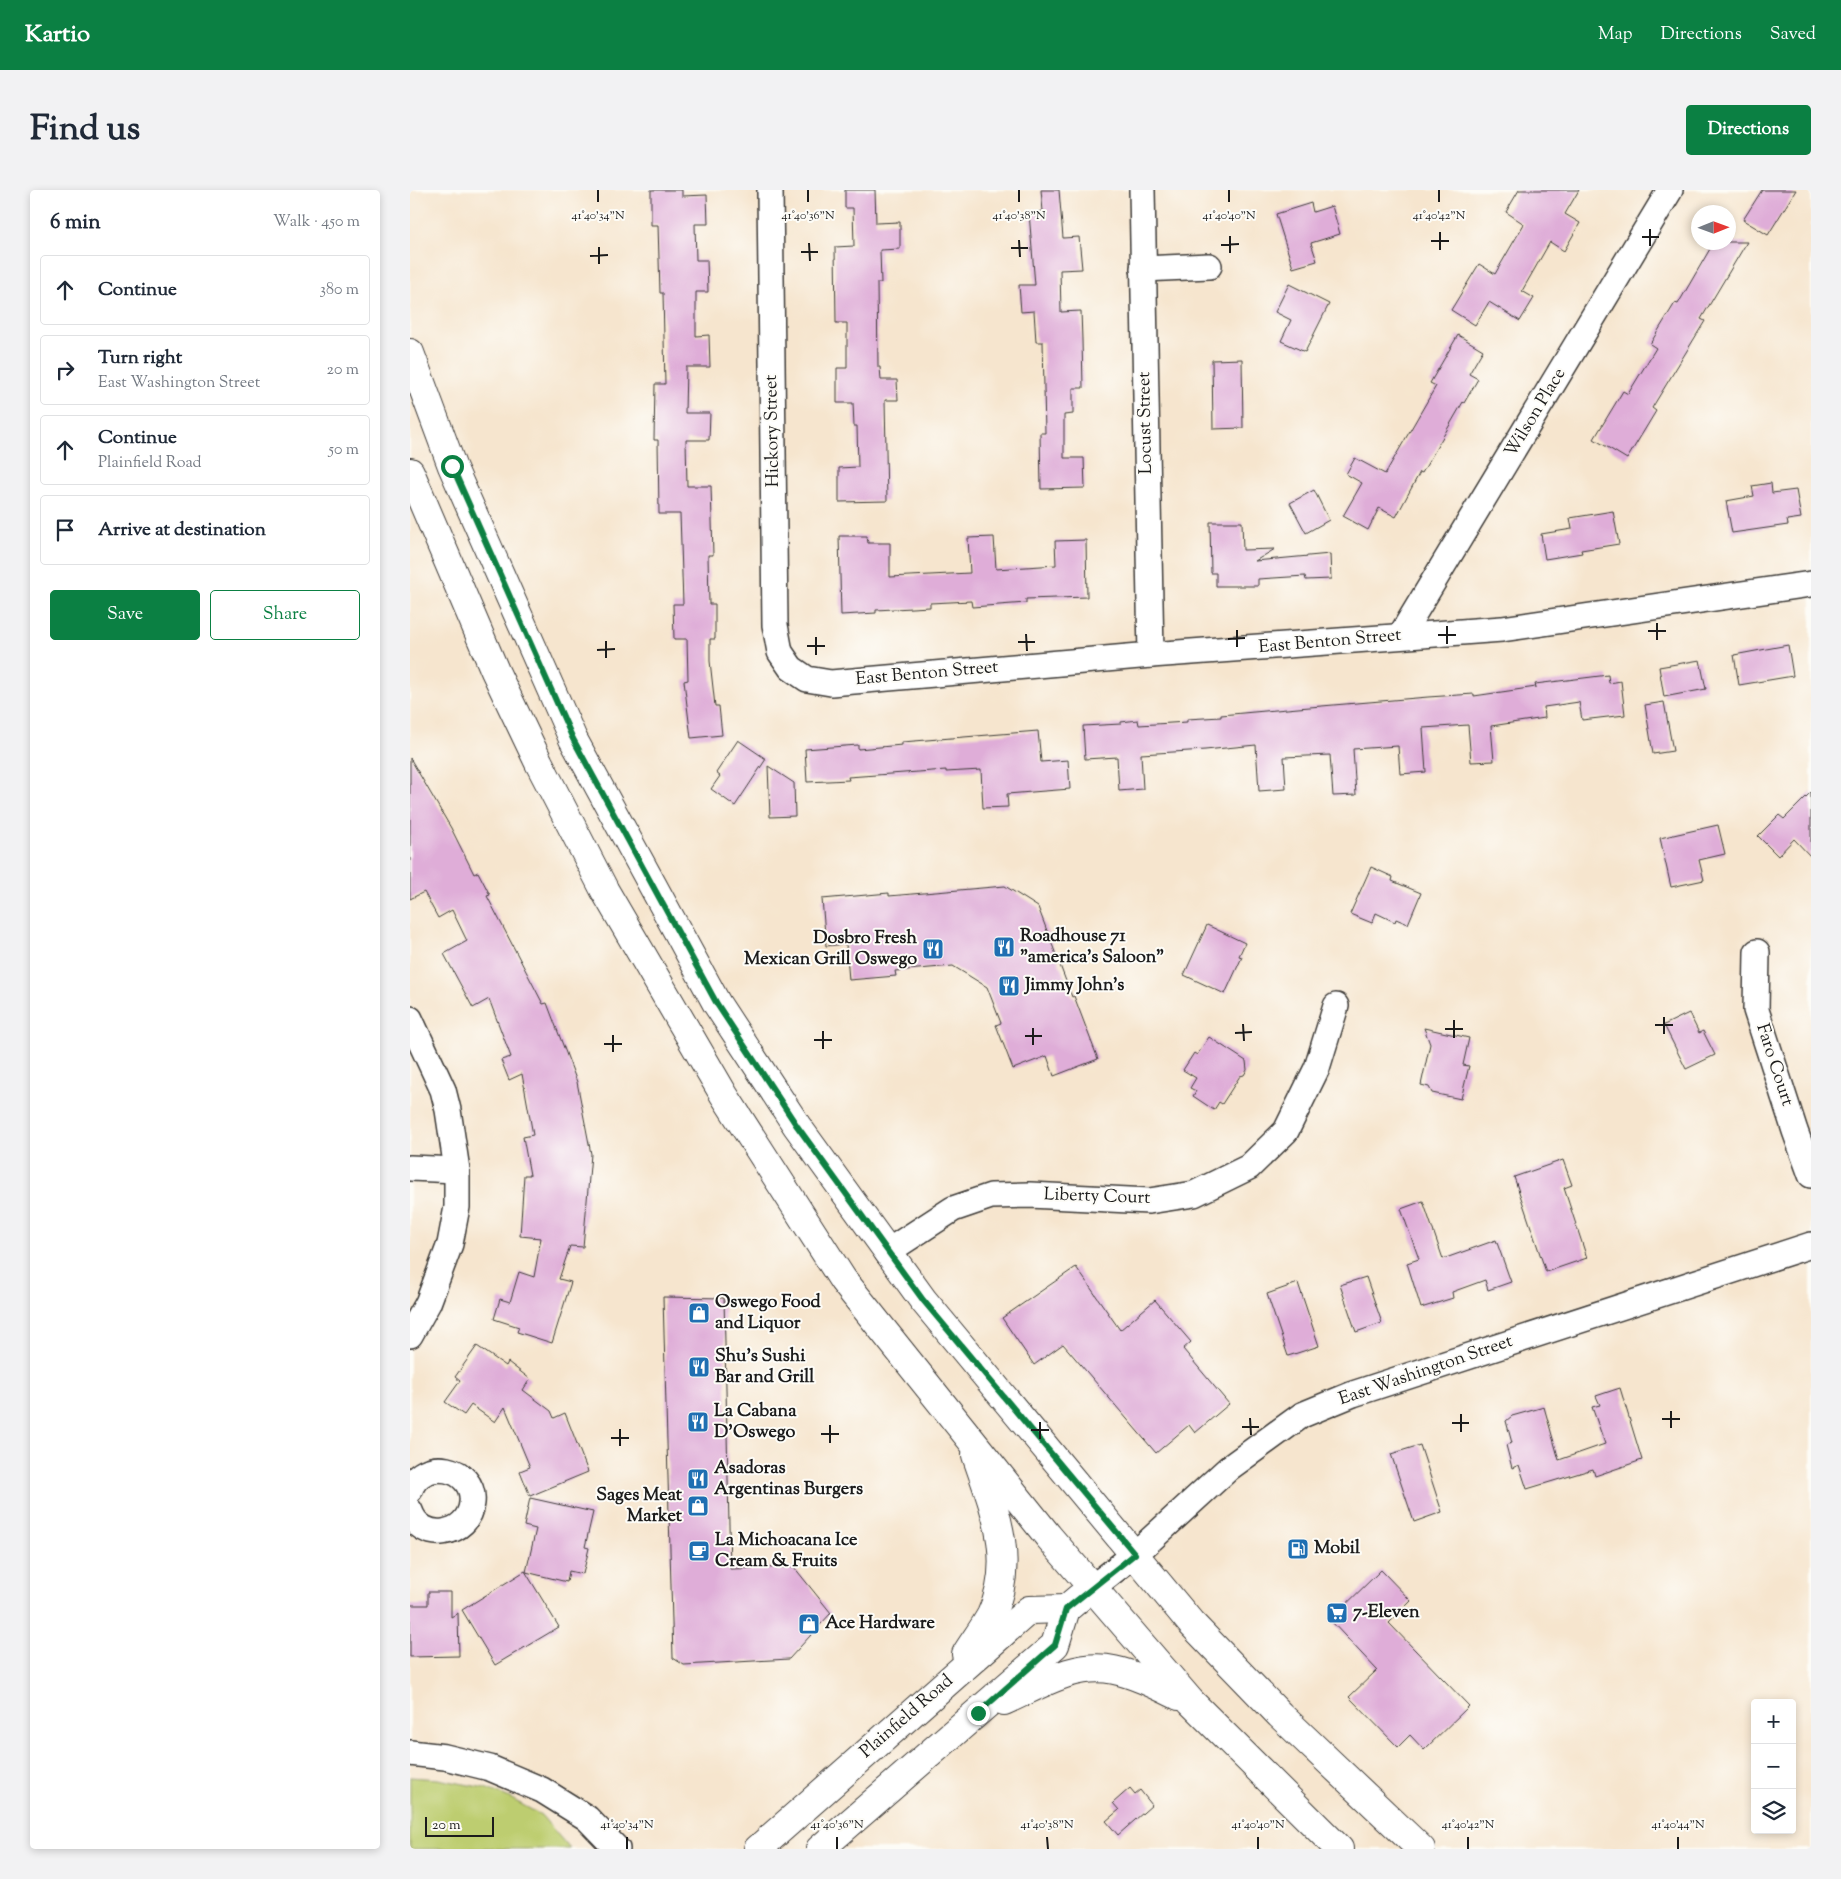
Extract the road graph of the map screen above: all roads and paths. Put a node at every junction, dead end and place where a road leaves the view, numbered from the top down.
1 (770, 190) edge
2 (1142, 190) edge
3 (1670, 190) edge
4 (1209, 266) dead end
5 (1143, 269) junction
6 (410, 353) edge
7 (410, 472) edge
8 (1811, 584) edge
9 (1401, 636) junction
10 (1151, 655) junction
11 (791, 668) joint
12 (1757, 952) dead end
13 (1336, 1006) dead end
14 (410, 1019) edge
15 (416, 1046) edge
16 (410, 1168) edge
17 (457, 1170) junction
18 (1811, 1175) edge
19 (1811, 1245) edge
20 (887, 1252) junction
21 (410, 1335) edge
22 (971, 1439) junction
23 (412, 1479) edge
24 (410, 1511) edge
25 (1135, 1554) junction
26 (1092, 1588) junction
27 (1066, 1609) junction
28 (949, 1680) junction
29 (1191, 1702) junction
30 (978, 1713) junction
31 (410, 1753) edge
32 (617, 1849) edge
33 (758, 1849) edge
34 (820, 1849) edge
35 (1339, 1849) edge
36 (1422, 1849) edge

1 - 11 street, Hickory Street
2 - 5 street, Locust Street
3 - 9 street, Wilson Place
4 - 5 street
5 - 10 street, Locust Street
6 - 20 main road
7 - 22 main road
8 - 9 street, East Benton Street
9 - 10 street, East Benton Street
10 - 11 street, East Benton Street
12 - 18 street, Faro Court
13 - 20 street, Liberty Court
14 - 15 street
15 - 17 street
16 - 17 street
17 - 21 street
19 - 25 street, East Washington Street
20 - 25 main road
22 - 26 main road
22 - 28 main road
23 - 24 street
25 - 26 street, East Washington Street
25 - 36 main road
26 - 27 main road
26 - 29 main road
27 - 28 main road, Plainfield Road
27 - 30 main road
28 - 33 main road, Plainfield Road
29 - 30 main road
29 - 35 main road
30 - 34 main road
31 - 32 street

